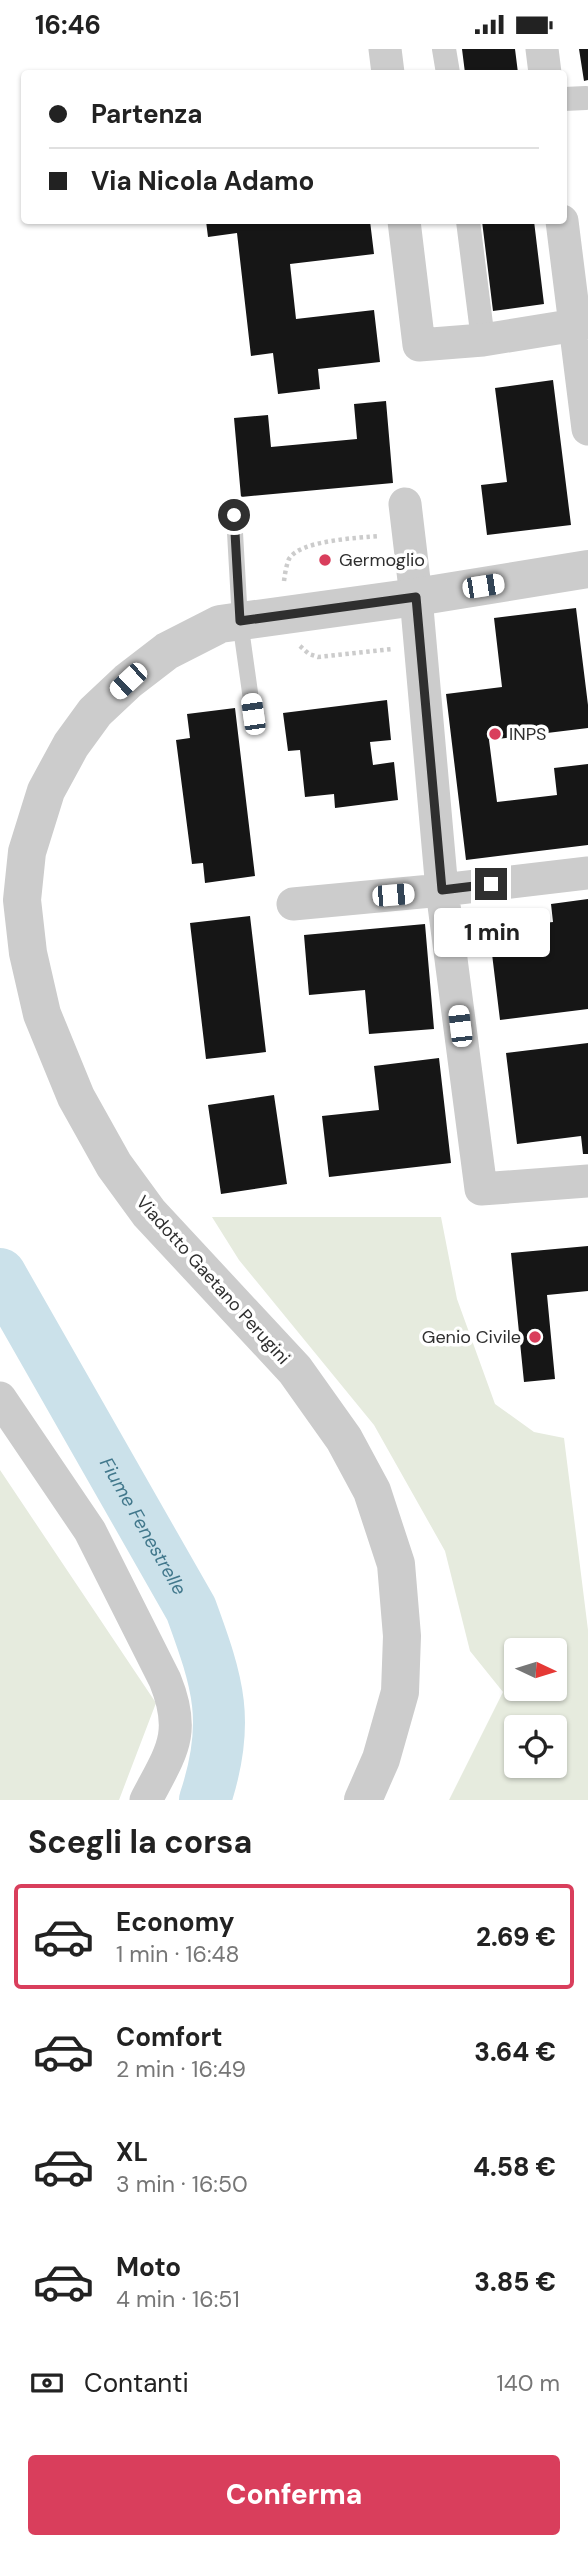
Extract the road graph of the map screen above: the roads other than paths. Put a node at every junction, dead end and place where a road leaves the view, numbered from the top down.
1 (385, 49) edge
2 (444, 49) edge
3 (542, 49) edge
4 (388, 70) edge
5 (448, 70) edge
6 (545, 70) edge
7 (404, 224) edge
8 (468, 224) edge
9 (563, 224) edge
10 (581, 323) edge
11 (483, 340) junction
12 (588, 429) edge
13 (405, 504) dead end
14 (234, 515) dead end
15 (588, 569) edge
16 (416, 597) junction
17 (230, 623) junction
18 (253, 714) dead end
19 (588, 873) edge
20 (442, 890) junction
21 (293, 904) dead end
22 (588, 1181) edge
23 (0, 1398) edge
24 (146, 1800) edge
25 (363, 1800) edge

1 - 4 street
2 - 5 street
3 - 6 street
7 - 11 street
8 - 11 street
9 - 10 street
10 - 11 street
10 - 12 street
13 - 16 street
14 - 17 lane
15 - 16 street, Viadotto Gaetano Perugini
16 - 17 street, Viadotto Gaetano Perugini
16 - 20 street
17 - 18 lane
17 - 25 street, Viadotto Gaetano Perugini
19 - 20 street
20 - 21 street
20 - 22 street
23 - 24 street

